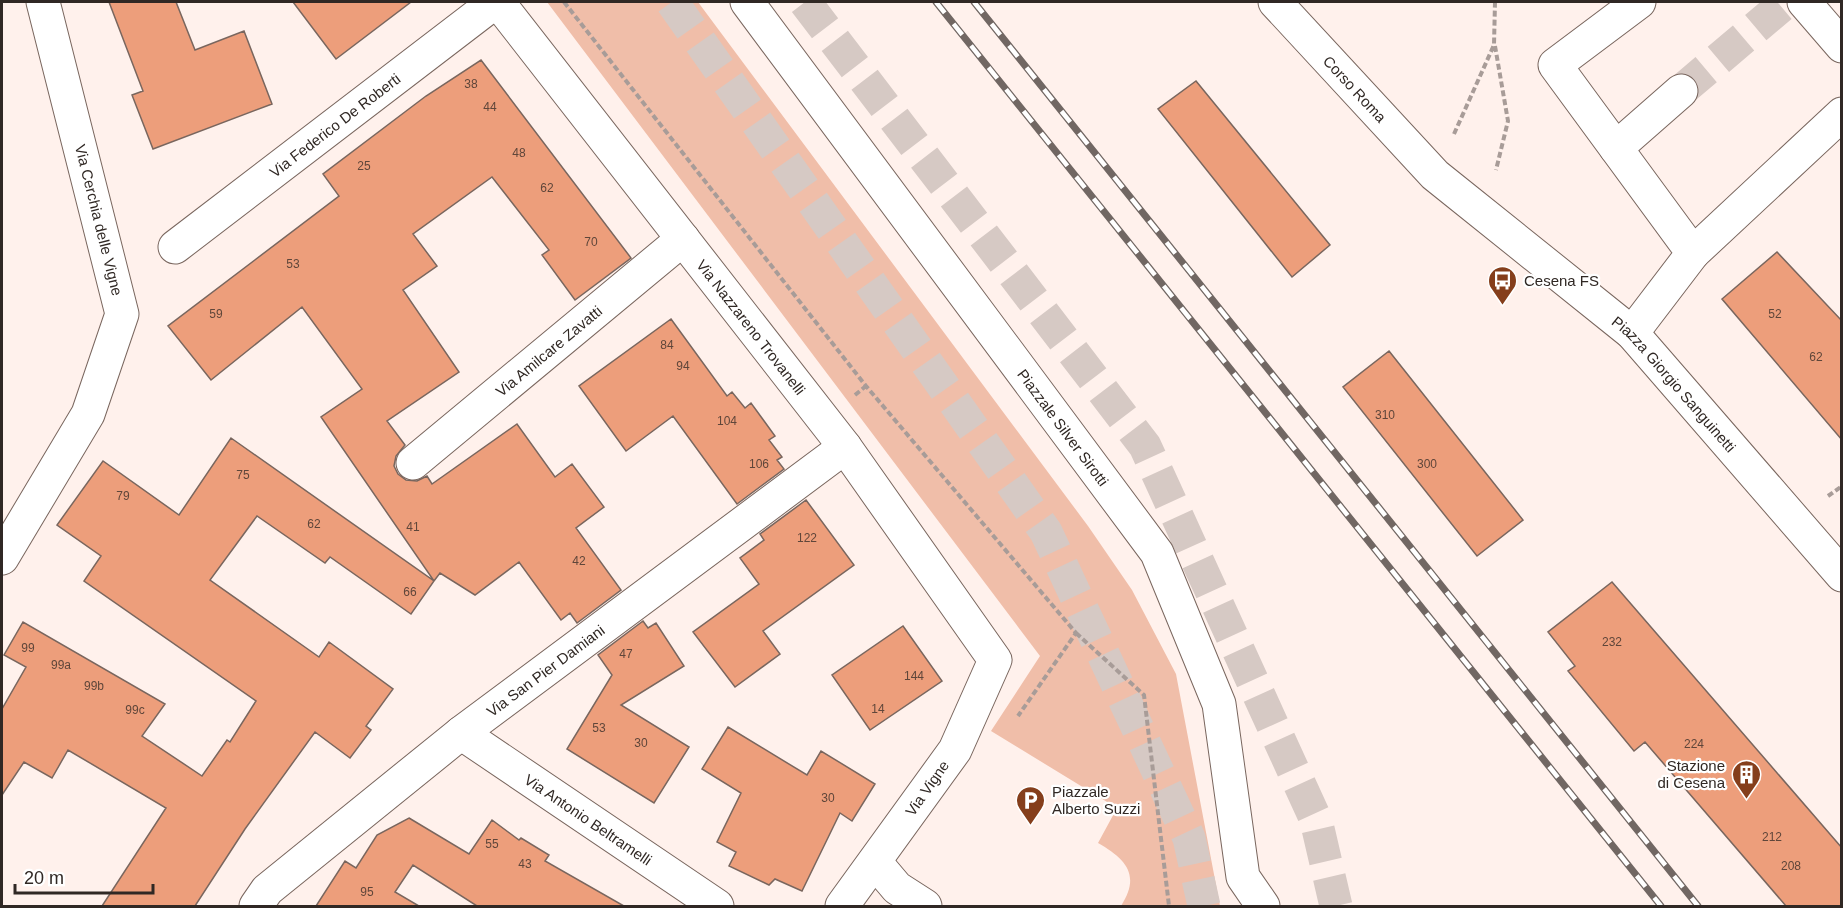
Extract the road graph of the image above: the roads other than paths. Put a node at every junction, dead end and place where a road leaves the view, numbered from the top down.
1 (43, 2) edge
2 (496, 2) edge
3 (747, 2) edge
4 (1275, 2) edge
5 (1639, 2) edge
6 (1804, 2) edge
7 (1842, 46) edge
8 (1681, 91) tunnel mouth
9 (1842, 114) edge
10 (1616, 148) junction
11 (1435, 175) joint
12 (683, 239) junction
13 (175, 247) dead end
14 (1693, 253) junction
15 (1632, 333) junction
16 (845, 447) junction
17 (413, 463) dead end
18 (2, 558) edge
19 (1842, 575) edge
20 (995, 660) joint
21 (460, 733) junction
22 (876, 862) junction
23 (256, 906) edge
24 (717, 906) edge
25 (842, 906) edge
26 (925, 906) edge
27 (1263, 906) edge

1 - 18 street, Via Cerchia delle Vigne
2 - 12 street, Via Nazzareno Trovanelli
2 - 13 street, Via Federico De Roberti
3 - 27 street, Piazzale Silver Sirotti
4 - 11 street, Corso Roma
5 - 10 street
6 - 7 street
8 - 10 street
9 - 14 street
10 - 14 street
11 - 15 street, Piazza Giorgio Sanguinetti
12 - 16 street, Via Nazzareno Trovanelli
12 - 17 street, Via Amilcare Zavatti
14 - 15 street
15 - 19 street, Piazza Giorgio Sanguinetti
16 - 20 street, Via Nazzareno Trovanelli
16 - 21 street, Via San Pier Damiani
20 - 22 street, Via Vigne
21 - 23 street, Via San Pier Damiani
21 - 24 street, Via Antonio Beltramelli
22 - 25 street, Via Vigne
22 - 26 street

